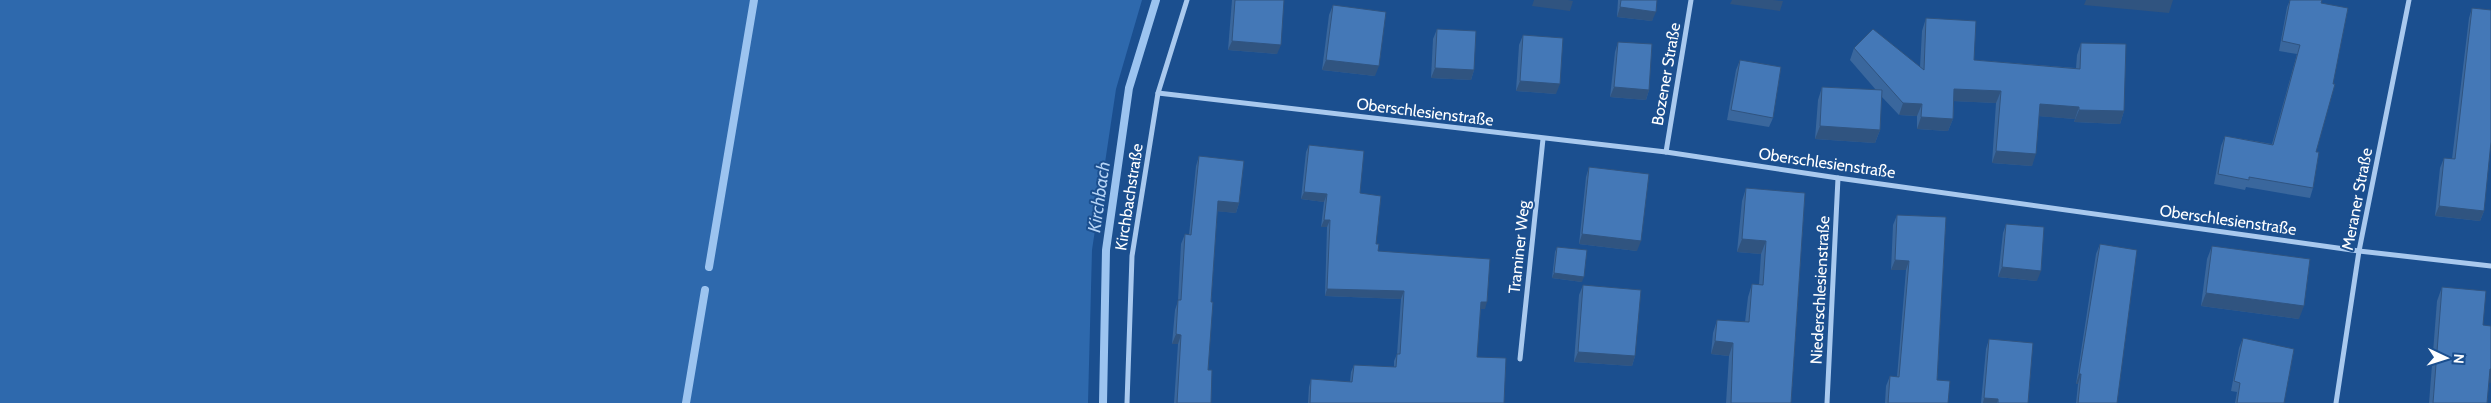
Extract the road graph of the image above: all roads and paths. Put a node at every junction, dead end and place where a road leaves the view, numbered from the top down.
1 (1187, 0) edge
2 (1691, 0) edge
3 (2409, 0) edge
4 (1158, 92) junction
5 (1544, 139) junction
6 (1666, 152) junction
7 (1838, 178) junction
8 (2359, 251) junction
9 (2491, 266) edge
10 (1520, 359) dead end
11 (1127, 403) edge
12 (1826, 403) edge
13 (2336, 403) edge

1 - 4 street, Kirchbachstraße
2 - 6 street, Bozener Straße
3 - 8 street, Meraner Straße
4 - 5 street, Oberschlesienstraße
4 - 11 street, Kirchbachstraße
5 - 6 street, Oberschlesienstraße
5 - 10 street, Traminer Weg
6 - 7 street, Oberschlesienstraße
7 - 8 street, Oberschlesienstraße
7 - 12 street, Niederschlesienstraße
8 - 9 street, Oberschlesienstraße
8 - 13 street, Meraner Straße

